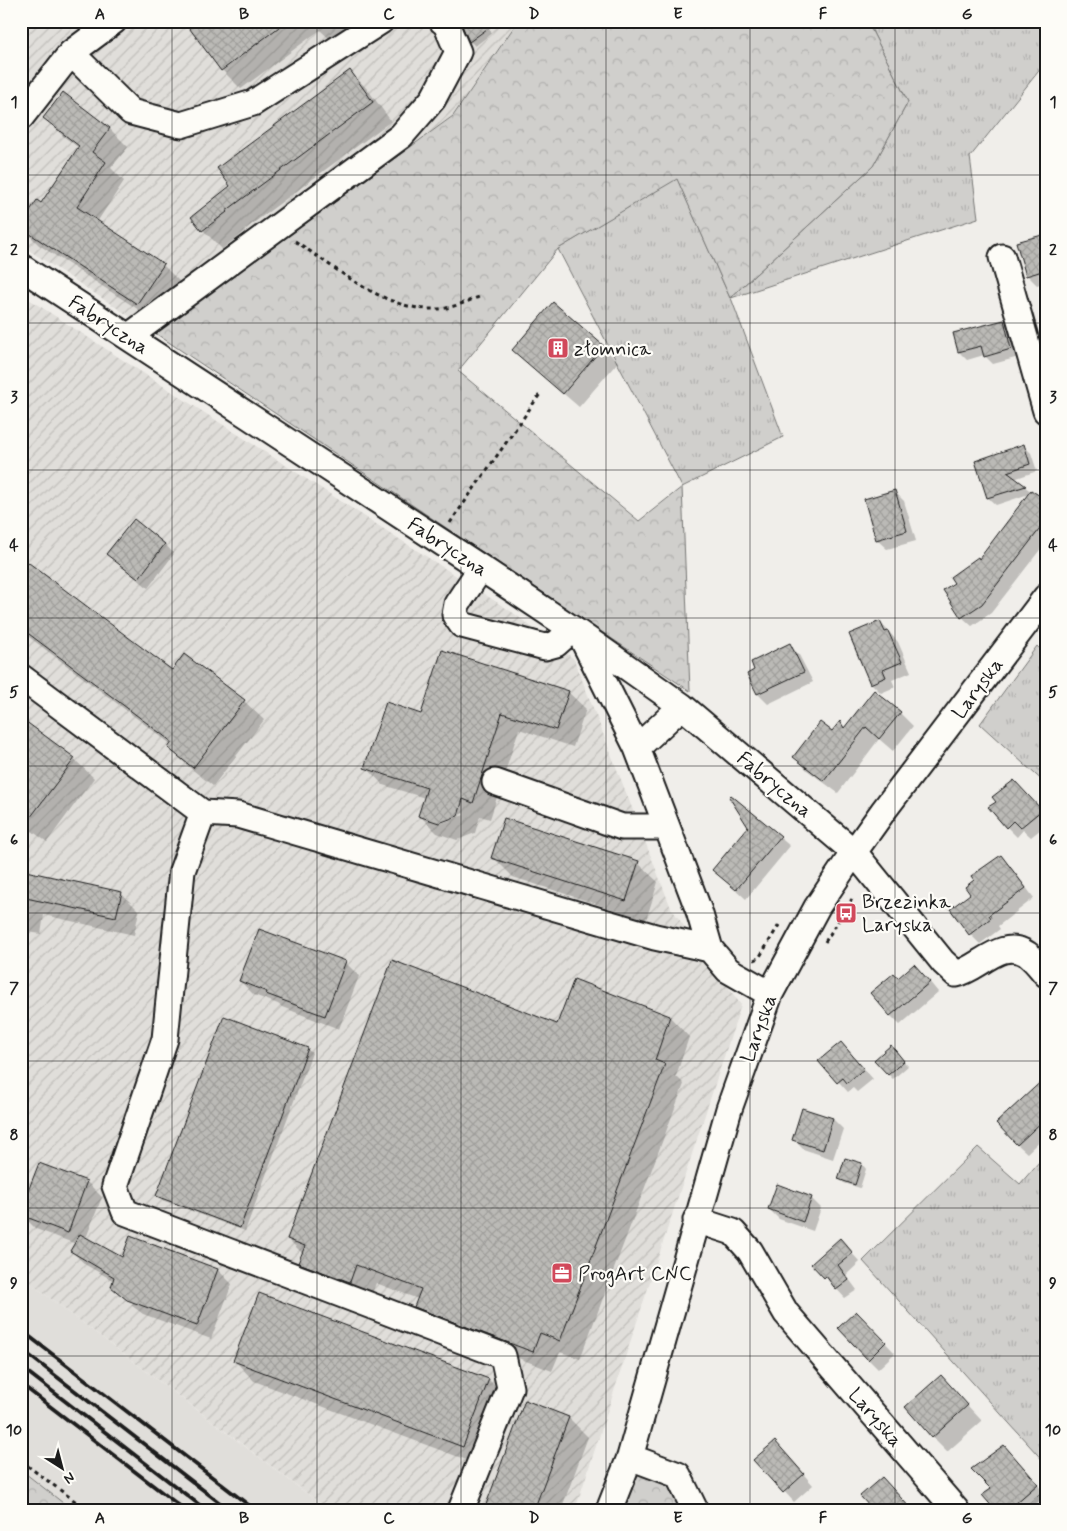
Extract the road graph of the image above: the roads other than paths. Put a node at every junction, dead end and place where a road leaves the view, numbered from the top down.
1 (114, 21) edge
2 (381, 21) edge
3 (442, 21) edge
4 (72, 53) junction
5 (21, 117) edge
6 (1002, 257) dead end
7 (21, 267) edge
8 (128, 337) junction
9 (1046, 411) edge
10 (481, 568) junction
11 (1046, 597) edge
12 (576, 632) junction
13 (21, 678) edge
14 (682, 706) junction
15 (637, 748) junction
16 (495, 782) dead end
17 (203, 813) junction
18 (667, 827) junction
19 (854, 852) junction
20 (710, 949) junction
21 (1046, 974) edge
22 (770, 994) junction
23 (696, 1220) junction
24 (630, 1458) junction
25 (461, 1510) edge
26 (609, 1510) edge
27 (695, 1510) edge
28 (956, 1510) edge

1 - 4 street
2 - 4 street
3 - 8 street
4 - 5 street
6 - 9 street
7 - 8 street, Fabryczna
8 - 10 street, Fabryczna
10 - 12 street, Fabryczna
10 - 12 street
11 - 19 street, Laryska
12 - 14 street, Fabryczna
12 - 15 street
13 - 17 street
14 - 15 street
14 - 19 street, Fabryczna
15 - 18 street
16 - 18 street
17 - 20 street
17 - 25 street
18 - 20 street
19 - 21 street
19 - 22 street, Laryska
20 - 22 street
22 - 23 street, Laryska
23 - 24 street, Laryska
23 - 28 street, Laryska
24 - 26 street, Laryska
24 - 27 street

